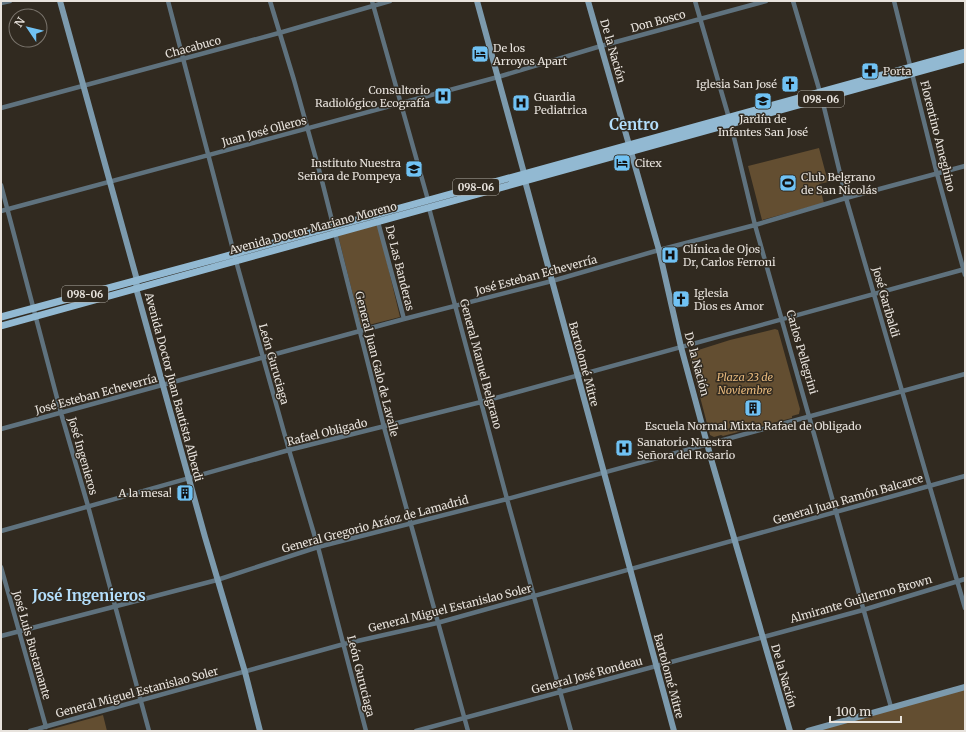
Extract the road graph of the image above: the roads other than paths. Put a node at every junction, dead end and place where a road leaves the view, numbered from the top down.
1 (10, 1) edge
2 (60, 1) edge
3 (168, 1) edge
4 (270, 1) edge
5 (390, 1) edge
6 (477, 1) edge
7 (588, 1) edge
8 (695, 1) edge
9 (766, 1) edge
10 (793, 1) edge
11 (894, 1) edge
12 (1, 3) edge
13 (373, 3) edge
14 (700, 19) junction
15 (279, 33) junction
16 (601, 46) junction
17 (965, 52) edge
18 (183, 59) junction
19 (965, 59) edge
20 (912, 70) junction
21 (498, 77) junction
22 (83, 86) junction
23 (821, 96) junction
24 (401, 103) junction
25 (1, 108) edge
26 (728, 118) junction
27 (730, 125) junction
28 (308, 129) junction
29 (629, 145) junction
30 (631, 152) junction
31 (208, 155) junction
32 (965, 166) edge
33 (524, 173) junction
34 (938, 174) junction
35 (111, 181) junction
36 (525, 181) junction
37 (1, 185) edge
38 (846, 198) junction
39 (428, 200) junction
40 (429, 208) junction
41 (8, 209) junction
42 (1, 211) edge
43 (378, 222) junction
44 (755, 225) junction
45 (334, 230) junction
46 (659, 250) junction
47 (235, 258) junction
48 (964, 269) edge
49 (965, 275) edge
50 (137, 280) junction
51 (552, 281) junction
52 (136, 288) junction
53 (874, 294) junction
54 (455, 306) junction
55 (34, 308) junction
56 (35, 316) junction
57 (1, 317) edge
58 (404, 319) junction
59 (782, 319) junction
60 (1, 326) edge
61 (359, 332) junction
62 (681, 347) junction
63 (262, 358) junction
64 (965, 374) edge
65 (577, 376) junction
66 (164, 385) junction
67 (902, 391) junction
68 (481, 402) junction
69 (62, 414) junction
70 (809, 416) junction
71 (384, 427) junction
72 (1, 429) edge
73 (708, 444) junction
74 (289, 450) junction
75 (603, 473) junction
76 (965, 476) edge
77 (189, 478) junction
78 (930, 485) junction
79 (506, 499) junction
80 (88, 506) junction
81 (836, 513) junction
82 (410, 524) junction
83 (1, 531) edge
84 (735, 540) junction
85 (318, 547) junction
86 (1, 567) edge
87 (630, 570) junction
88 (965, 579) edge
89 (217, 580) junction
90 (958, 581) junction
91 (533, 596) junction
92 (114, 605) junction
93 (965, 608) edge
94 (863, 610) junction
95 (437, 622) junction
96 (18, 631) junction
97 (1, 636) edge
98 (762, 636) junction
99 (344, 644) junction
100 (656, 665) junction
101 (245, 672) junction
102 (965, 687) edge
103 (560, 692) junction
104 (141, 700) junction
105 (891, 707) junction
106 (464, 718) junction
107 (46, 726) junction
108 (30, 731) edge
109 (150, 731) edge
110 (260, 731) edge
111 (366, 731) edge
112 (416, 731) edge
113 (468, 731) edge
114 (571, 731) edge
115 (674, 731) edge
116 (790, 731) edge
117 (808, 731) edge

1 - 12 street
2 - 22 street, Avenida Doctor Juan Bautista Alberdi
3 - 18 street, León Guruciaga
4 - 15 street, General Juan Galo de Lavalle
5 - 13 street, Chacabuco
6 - 21 street, Bartolomé Mitre
7 - 16 street, De la Nación
8 - 14 street, Carlos Pellegrini
9 - 14 street, Don Bosco
10 - 23 street, José Garibaldi
11 - 20 street, Florentino Ameghino
13 - 15 street, Chacabuco
13 - 24 street, General Manuel Belgrano
14 - 16 street, Don Bosco
14 - 26 street, Carlos Pellegrini
15 - 18 street, Chacabuco
15 - 28 street, General Juan Galo de Lavalle
16 - 21 street, Juan José Olleros
16 - 29 street, De la Nación
17 - 20 main road, 098-06
18 - 22 street, Chacabuco
18 - 31 street, León Guruciaga
19 - 20 main road, 098-06
20 - 23 main road, 098-06
20 - 34 street, Florentino Ameghino
21 - 24 street, Juan José Olleros
21 - 33 street, Bartolomé Mitre
22 - 25 street, Chacabuco
22 - 35 street, Avenida Doctor Juan Bautista Alberdi
23 - 26 main road, 098-06
23 - 27 main road, 098-06
23 - 38 street, José Garibaldi
24 - 28 street, Juan José Olleros
24 - 39 street, General Manuel Belgrano
26 - 27 street, Carlos Pellegrini
26 - 29 main road, 098-06
27 - 30 main road, 098-06
27 - 44 street, Carlos Pellegrini
28 - 31 street, Juan José Olleros
28 - 45 street, General Juan Galo de Lavalle
29 - 30 street, De la Nación
29 - 33 main road, Avenida Doctor Mariano Moreno / 098-06
30 - 36 main road, Avenida Doctor Mariano Moreno / 098-06
30 - 46 street, De la Nación
31 - 35 street, Juan José Olleros
31 - 47 street, León Guruciaga
32 - 34 street, José Esteban Echeverría
33 - 36 street, Bartolomé Mitre
33 - 39 main road, Avenida Doctor Mariano Moreno / 098-06
34 - 38 street, José Esteban Echeverría
34 - 48 street, Florentino Ameghino
35 - 41 street, Juan José Olleros
35 - 50 street, Avenida Doctor Juan Bautista Alberdi
36 - 40 main road, Avenida Doctor Mariano Moreno / 098-06
36 - 51 street, Bartolomé Mitre
37 - 41 street, José Ingenieros
38 - 44 street, José Esteban Echeverría
38 - 53 street, José Garibaldi
39 - 40 street, General Manuel Belgrano
39 - 45 main road, Avenida Doctor Mariano Moreno / 098-06
40 - 43 main road, Avenida Doctor Mariano Moreno / 098-06
40 - 54 street, General Manuel Belgrano
41 - 42 street, Juan José Olleros
41 - 55 street, José Ingenieros
43 - 45 main road, Avenida Doctor Mariano Moreno / 098-06
43 - 58 street, De Las Banderas
44 - 46 street, José Esteban Echeverría
44 - 59 street, Carlos Pellegrini
45 - 47 main road, Avenida Doctor Mariano Moreno / 098-06
45 - 61 street, General Juan Galo de Lavalle
46 - 51 street, José Esteban Echeverría
46 - 62 street, De la Nación
47 - 50 main road, Avenida Doctor Mariano Moreno / 098-06
47 - 52 main road, Avenida Doctor Mariano Moreno / 098-06
47 - 63 street, León Guruciaga
48 - 49 street, Florentino Ameghino
48 - 53 street, Rafael Obligado
50 - 52 street, Avenida Doctor Juan Bautista Alberdi
50 - 55 main road, Avenida Doctor Mariano Moreno / 098-06
51 - 54 street, José Esteban Echeverría
51 - 65 street, Bartolomé Mitre
52 - 56 main road, Avenida Doctor Mariano Moreno / 098-06
52 - 66 street, Avenida Doctor Juan Bautista Alberdi
53 - 59 street, Rafael Obligado
53 - 67 street, José Garibaldi
54 - 58 street, José Esteban Echeverría
54 - 68 street, General Manuel Belgrano
55 - 56 street, José Ingenieros
55 - 57 main road, Avenida Doctor Mariano Moreno / 098-06
56 - 60 main road, Avenida Doctor Mariano Moreno / 098-06
56 - 69 street, José Ingenieros
58 - 61 street, José Esteban Echeverría
59 - 62 street, Rafael Obligado
59 - 70 street, Carlos Pellegrini
61 - 63 street, José Esteban Echeverría
61 - 71 street, General Juan Galo de Lavalle
62 - 65 street, Rafael Obligado
62 - 73 street, De la Nación
63 - 66 street, José Esteban Echeverría
63 - 74 street, León Guruciaga
64 - 67 street, General Gregorio Aráoz de Lamadrid
65 - 68 street, Rafael Obligado
65 - 75 street, Bartolomé Mitre
66 - 69 street, José Esteban Echeverría
66 - 77 street, Avenida Doctor Juan Bautista Alberdi
67 - 70 street, General Gregorio Aráoz de Lamadrid
67 - 78 street, José Garibaldi
68 - 71 street, Rafael Obligado
68 - 79 street, General Manuel Belgrano
69 - 72 street, José Esteban Echeverría
69 - 80 street, José Ingenieros
70 - 73 street, General Gregorio Aráoz de Lamadrid
70 - 81 street, Carlos Pellegrini
71 - 74 street, Rafael Obligado
71 - 82 street, General Juan Galo de Lavalle
73 - 75 street, General Gregorio Aráoz de Lamadrid
73 - 84 street, De la Nación
74 - 77 street, Rafael Obligado
74 - 85 street, León Guruciaga
75 - 79 street, General Gregorio Aráoz de Lamadrid
75 - 87 street, Bartolomé Mitre
76 - 78 street, General Juan Ramón Balcarce
77 - 80 street, Rafael Obligado
77 - 89 street, Avenida Doctor Juan Bautista Alberdi
78 - 81 street, General Juan Ramón Balcarce
78 - 90 street, José Garibaldi
79 - 82 street, General Gregorio Aráoz de Lamadrid
79 - 91 street, General Manuel Belgrano
80 - 83 street, Rafael Obligado
80 - 92 street, José Ingenieros
81 - 84 street, General Juan Ramón Balcarce
81 - 94 street, Carlos Pellegrini
82 - 85 street, General Gregorio Aráoz de Lamadrid
82 - 95 street, General Juan Galo de Lavalle
84 - 87 street, General Miguel Estanislao Soler
84 - 98 street, De la Nación
85 - 89 street, General Gregorio Aráoz de Lamadrid
85 - 99 street, León Guruciaga
86 - 96 street, José Luis Bustamante
87 - 91 street, General Miguel Estanislao Soler
87 - 100 street, Bartolomé Mitre
88 - 90 street, Almirante Guillermo Brown
89 - 92 street, General Gregorio Aráoz de Lamadrid
89 - 101 street, Avenida Doctor Juan Bautista Alberdi
90 - 93 street, José Garibaldi
90 - 94 street, Almirante Guillermo Brown
91 - 95 street, General Miguel Estanislao Soler
91 - 103 street, General Manuel Belgrano
92 - 96 street, General Gregorio Aráoz de Lamadrid
92 - 104 street, José Ingenieros
94 - 98 street, Almirante Guillermo Brown
94 - 105 street, Carlos Pellegrini
95 - 99 street, General Miguel Estanislao Soler
95 - 106 street, General Juan Galo de Lavalle
96 - 97 street, General Gregorio Aráoz de Lamadrid
96 - 107 street, José Luis Bustamante
98 - 100 street, General José Rondeau
98 - 116 street, De la Nación
99 - 101 street, General Miguel Estanislao Soler
99 - 111 street, León Guruciaga
100 - 103 street, General José Rondeau
100 - 115 street, Bartolomé Mitre
101 - 104 street, General Miguel Estanislao Soler
101 - 110 street, Avenida Doctor Juan Bautista Alberdi
102 - 105 street
103 - 106 street, General José Rondeau
103 - 114 street, General Manuel Belgrano
104 - 107 street, General Miguel Estanislao Soler
104 - 109 street, José Ingenieros
105 - 117 street
106 - 112 street, General José Rondeau
106 - 113 street, General Juan Galo de Lavalle
107 - 108 street, General Miguel Estanislao Soler

